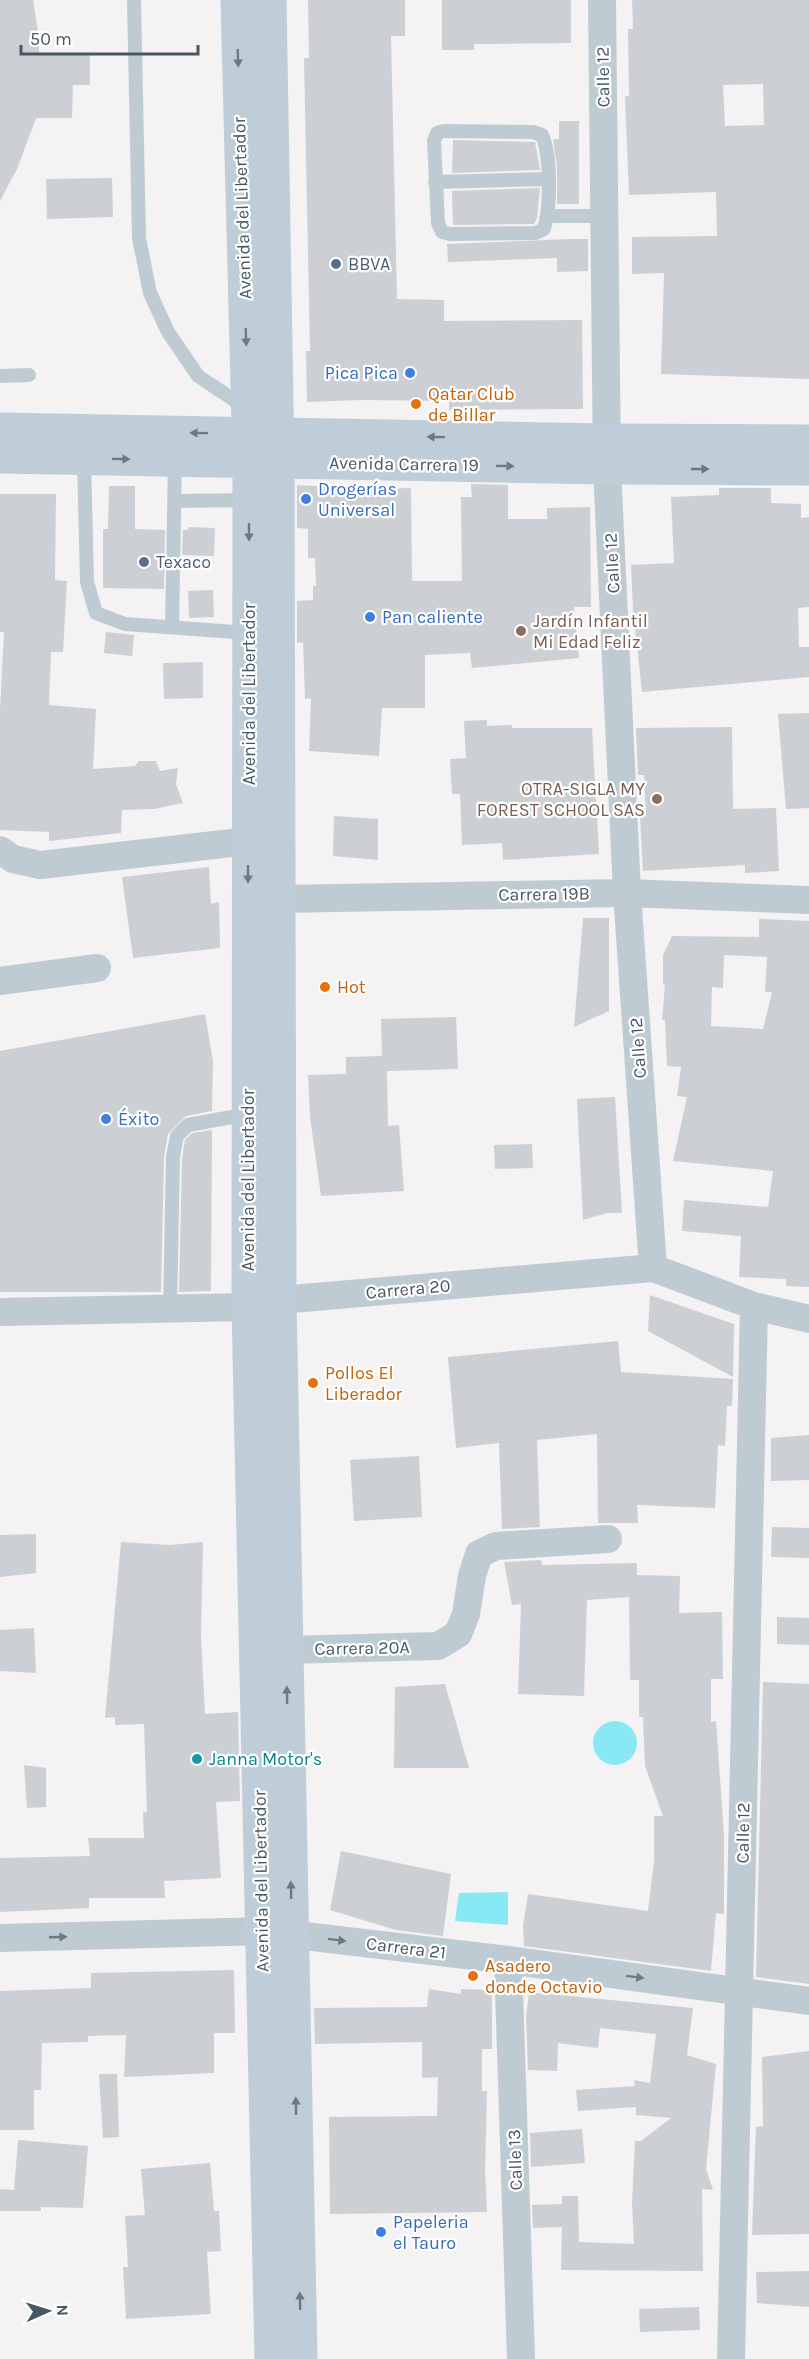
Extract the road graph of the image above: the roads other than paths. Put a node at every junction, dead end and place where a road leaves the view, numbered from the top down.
1 (134, 0) edge
2 (237, 0) edge
3 (270, 0) edge
4 (602, 0) edge
5 (548, 179) junction
6 (435, 182) junction
7 (548, 216) junction
8 (604, 216) junction
9 (0, 375) edge
10 (28, 375) dead end
11 (0, 429) edge
12 (260, 440) junction
13 (809, 441) edge
14 (607, 454) junction
15 (0, 457) edge
16 (84, 458) junction
17 (175, 460) junction
18 (809, 470) edge
19 (249, 500) junction
20 (175, 501) junction
21 (172, 627) junction
22 (249, 633) junction
23 (249, 841) junction
24 (0, 850) edge
25 (627, 893) junction
26 (279, 899) junction
27 (809, 900) edge
28 (97, 968) dead end
29 (0, 981) edge
30 (248, 1114) junction
31 (653, 1268) junction
32 (280, 1300) junction
33 (754, 1306) junction
34 (248, 1307) junction
35 (170, 1309) junction
36 (0, 1312) edge
37 (809, 1319) edge
38 (608, 1539) dead end
39 (286, 1650) junction
40 (277, 1933) junction
41 (0, 1938) edge
42 (508, 1960) junction
43 (740, 1990) junction
44 (809, 2001) edge
45 (271, 2359) edge
46 (301, 2359) edge
47 (521, 2359) edge
48 (731, 2359) edge

1 - 12 lane
2 -> 12 main road, Avenida del Libertador
3 - 12 main road, Avenida del Libertador
4 - 8 street, Calle 12
5 - 6 lane
5 - 6 lane
5 - 7 lane
6 - 7 lane
7 - 8 lane
8 - 14 street, Calle 12
9 - 10 lane
12 -> 11 main road, Avenida Carrera 19
12 - 14 main road, Avenida Carrera 19
12 - 17 main road, Avenida Carrera 19
12 - 19 main road, Avenida del Libertador
12 - 26 main road, Avenida del Libertador
13 - 14 main road, Avenida Carrera 19
14 -> 18 main road, Avenida Carrera 19
14 - 25 street, Calle 12
15 - 16 main road, Avenida Carrera 19
16 -> 17 main road, Avenida Carrera 19
16 - 21 lane
17 - 20 lane
19 - 20 lane
19 -> 22 main road, Avenida del Libertador
20 - 21 lane
21 - 22 lane
22 - 23 main road, Avenida del Libertador
23 - 24 street
23 -> 30 main road, Avenida del Libertador
25 - 26 street, Carrera 19B
25 - 27 street, Carrera 19B
25 - 31 street, Calle 12
26 - 32 main road, Avenida del Libertador
28 - 29 street
30 - 34 main road, Avenida del Libertador
30 - 35 lane
31 - 32 street, Carrera 20
31 - 33 street, Carrera 20
32 - 34 street, Carrera 20
32 - 39 main road, Avenida del Libertador
33 - 37 street, Carrera 20
33 - 43 street, Calle 12
34 - 35 street, Carrera 20
34 - 40 main road, Avenida del Libertador
35 - 36 street, Carrera 20
38 - 39 street, Carrera 20A
40 -> 39 main road, Avenida del Libertador
41 -> 40 street, Carrera 21
40 -> 42 street, Carrera 21
40 - 45 main road, Avenida del Libertador
46 -> 40 main road, Avenida del Libertador
42 -> 43 street, Carrera 21
42 - 47 street, Calle 13
43 - 44 street, Carrera 21
43 - 48 street, Calle 12

